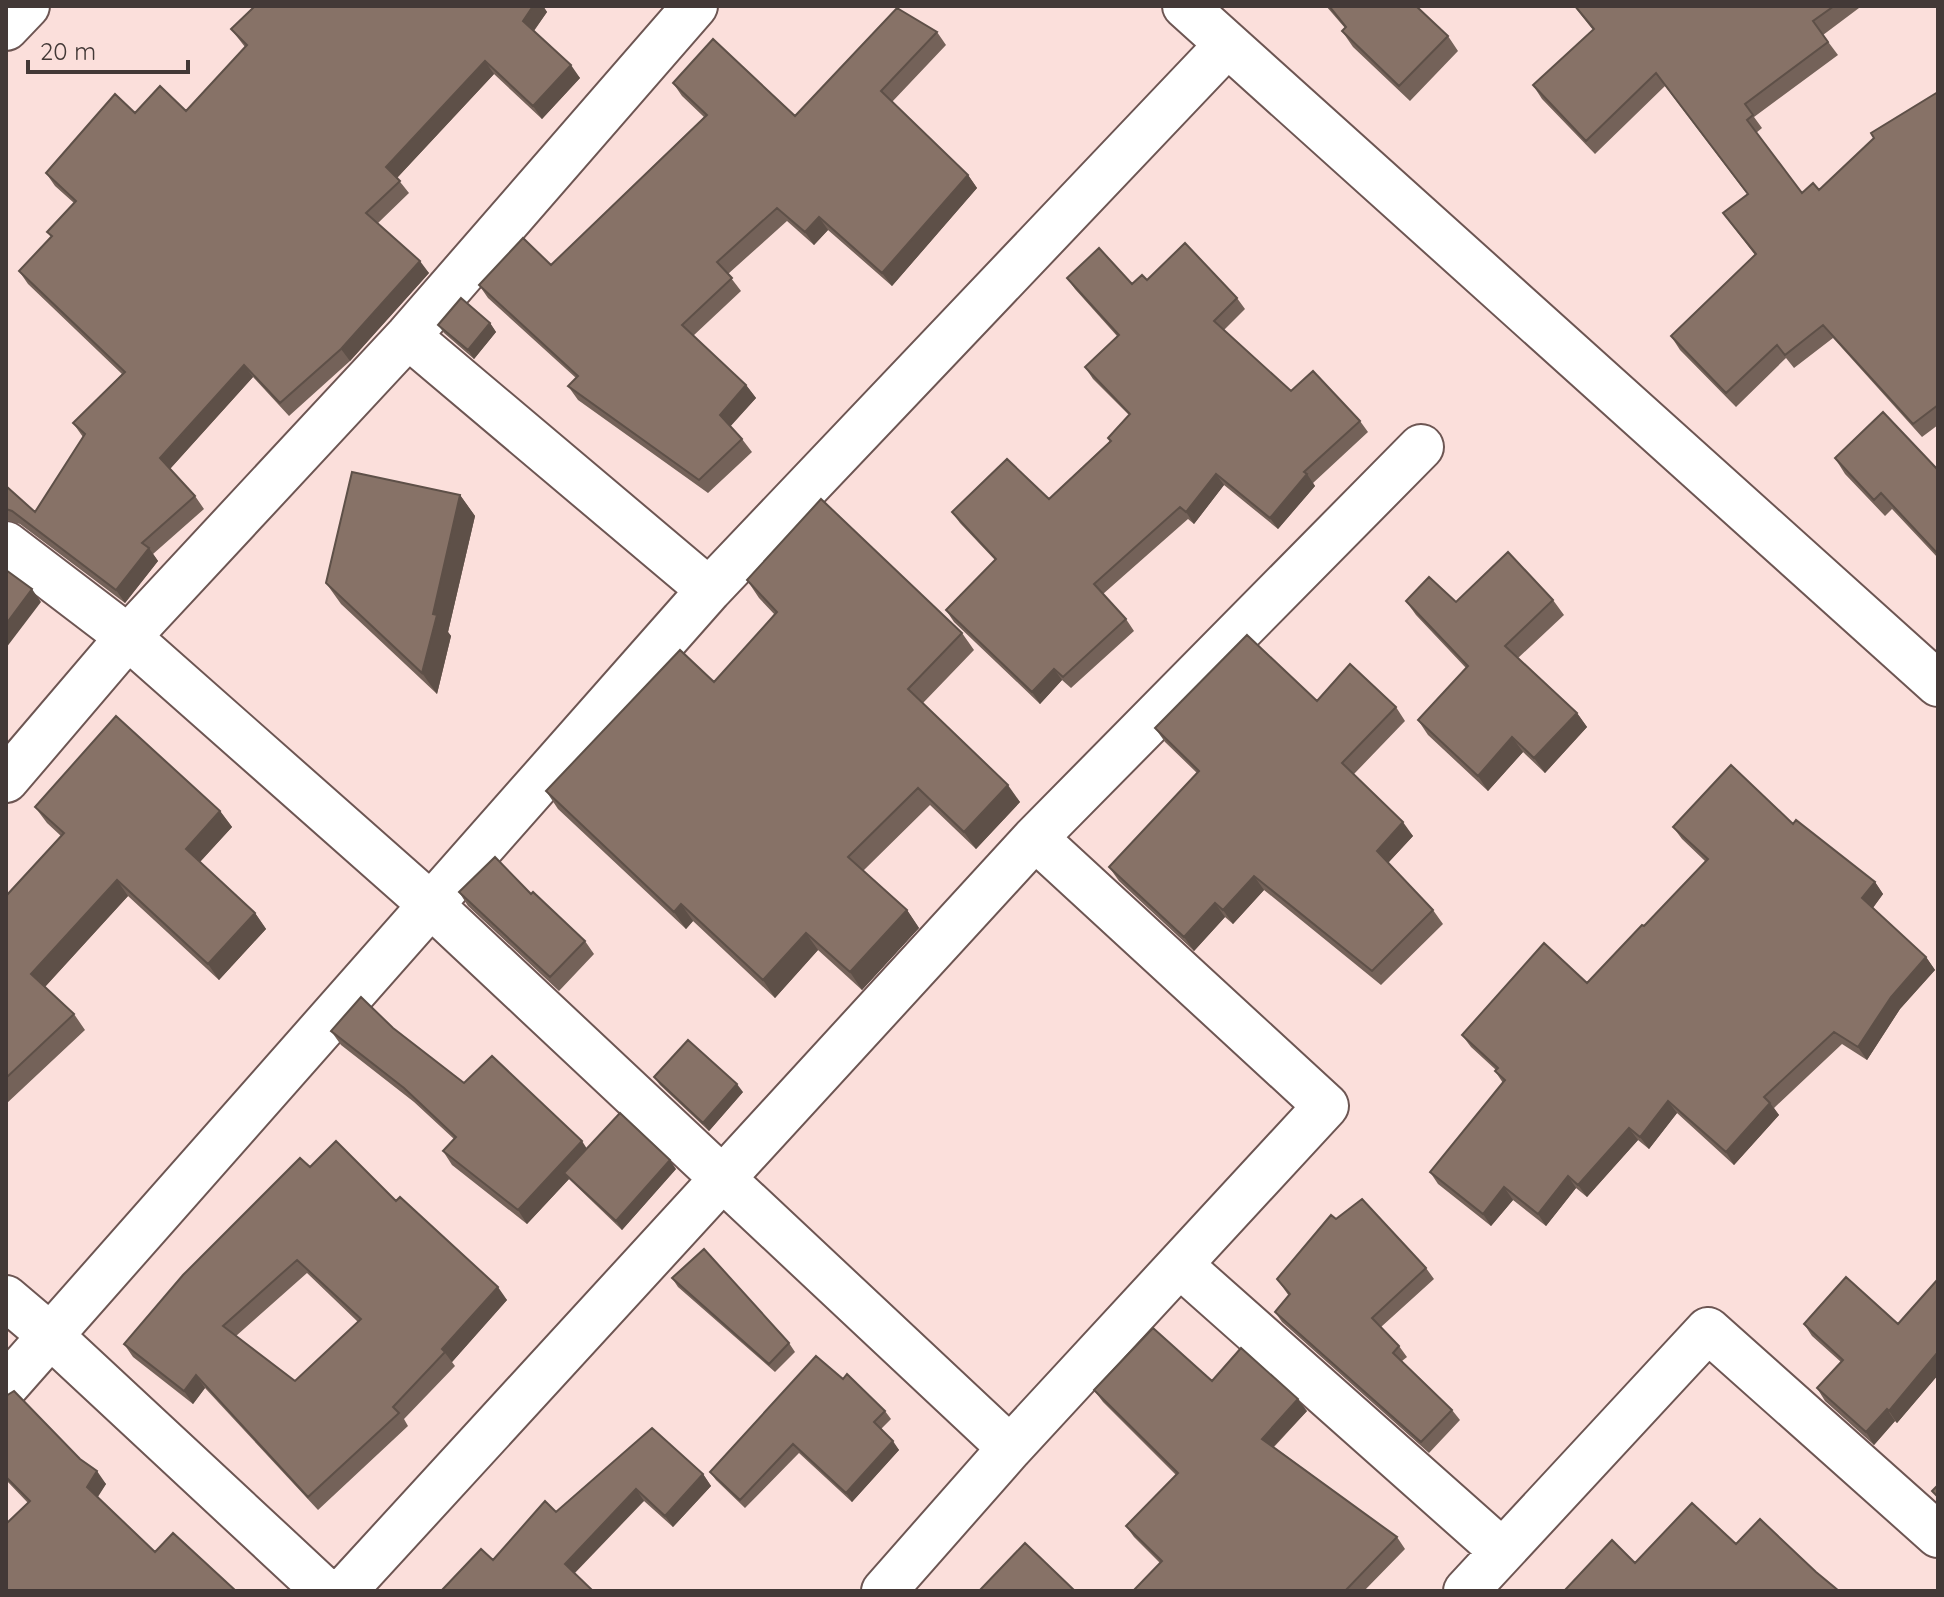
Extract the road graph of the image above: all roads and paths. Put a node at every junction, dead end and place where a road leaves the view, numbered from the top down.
1 (27, 6) edge
2 (695, 6) edge
3 (1185, 6) edge
4 (6, 28) edge
5 (1227, 45) junction
6 (408, 336) junction
7 (1421, 447) dead end
8 (6, 544) edge
9 (709, 590) junction
10 (128, 637) junction
11 (1938, 684) edge
12 (6, 780) edge
13 (1035, 838) junction
14 (431, 905) junction
15 (722, 1181) junction
16 (1180, 1265) junction
17 (6, 1298) edge
18 (52, 1337) junction
19 (6, 1386) edge
20 (1010, 1448) junction
21 (1938, 1535) edge
22 (1502, 1551) junction
23 (325, 1591) edge
24 (344, 1591) edge
25 (884, 1591) edge
26 (1466, 1591) edge

1 - 4 street
2 - 6 street
3 - 5 street
5 - 9 street
5 - 11 street
6 - 9 street
6 - 10 street
7 - 13 street
8 - 10 street
9 - 14 street
10 - 12 street
10 - 14 street
13 - 15 street
13 - 16 street
14 - 15 street
14 - 18 street
15 - 20 street
15 - 24 street
16 - 20 street
16 - 22 street
17 - 18 street
18 - 19 street
18 - 23 street
20 - 25 street
21 - 22 street
22 - 26 street

